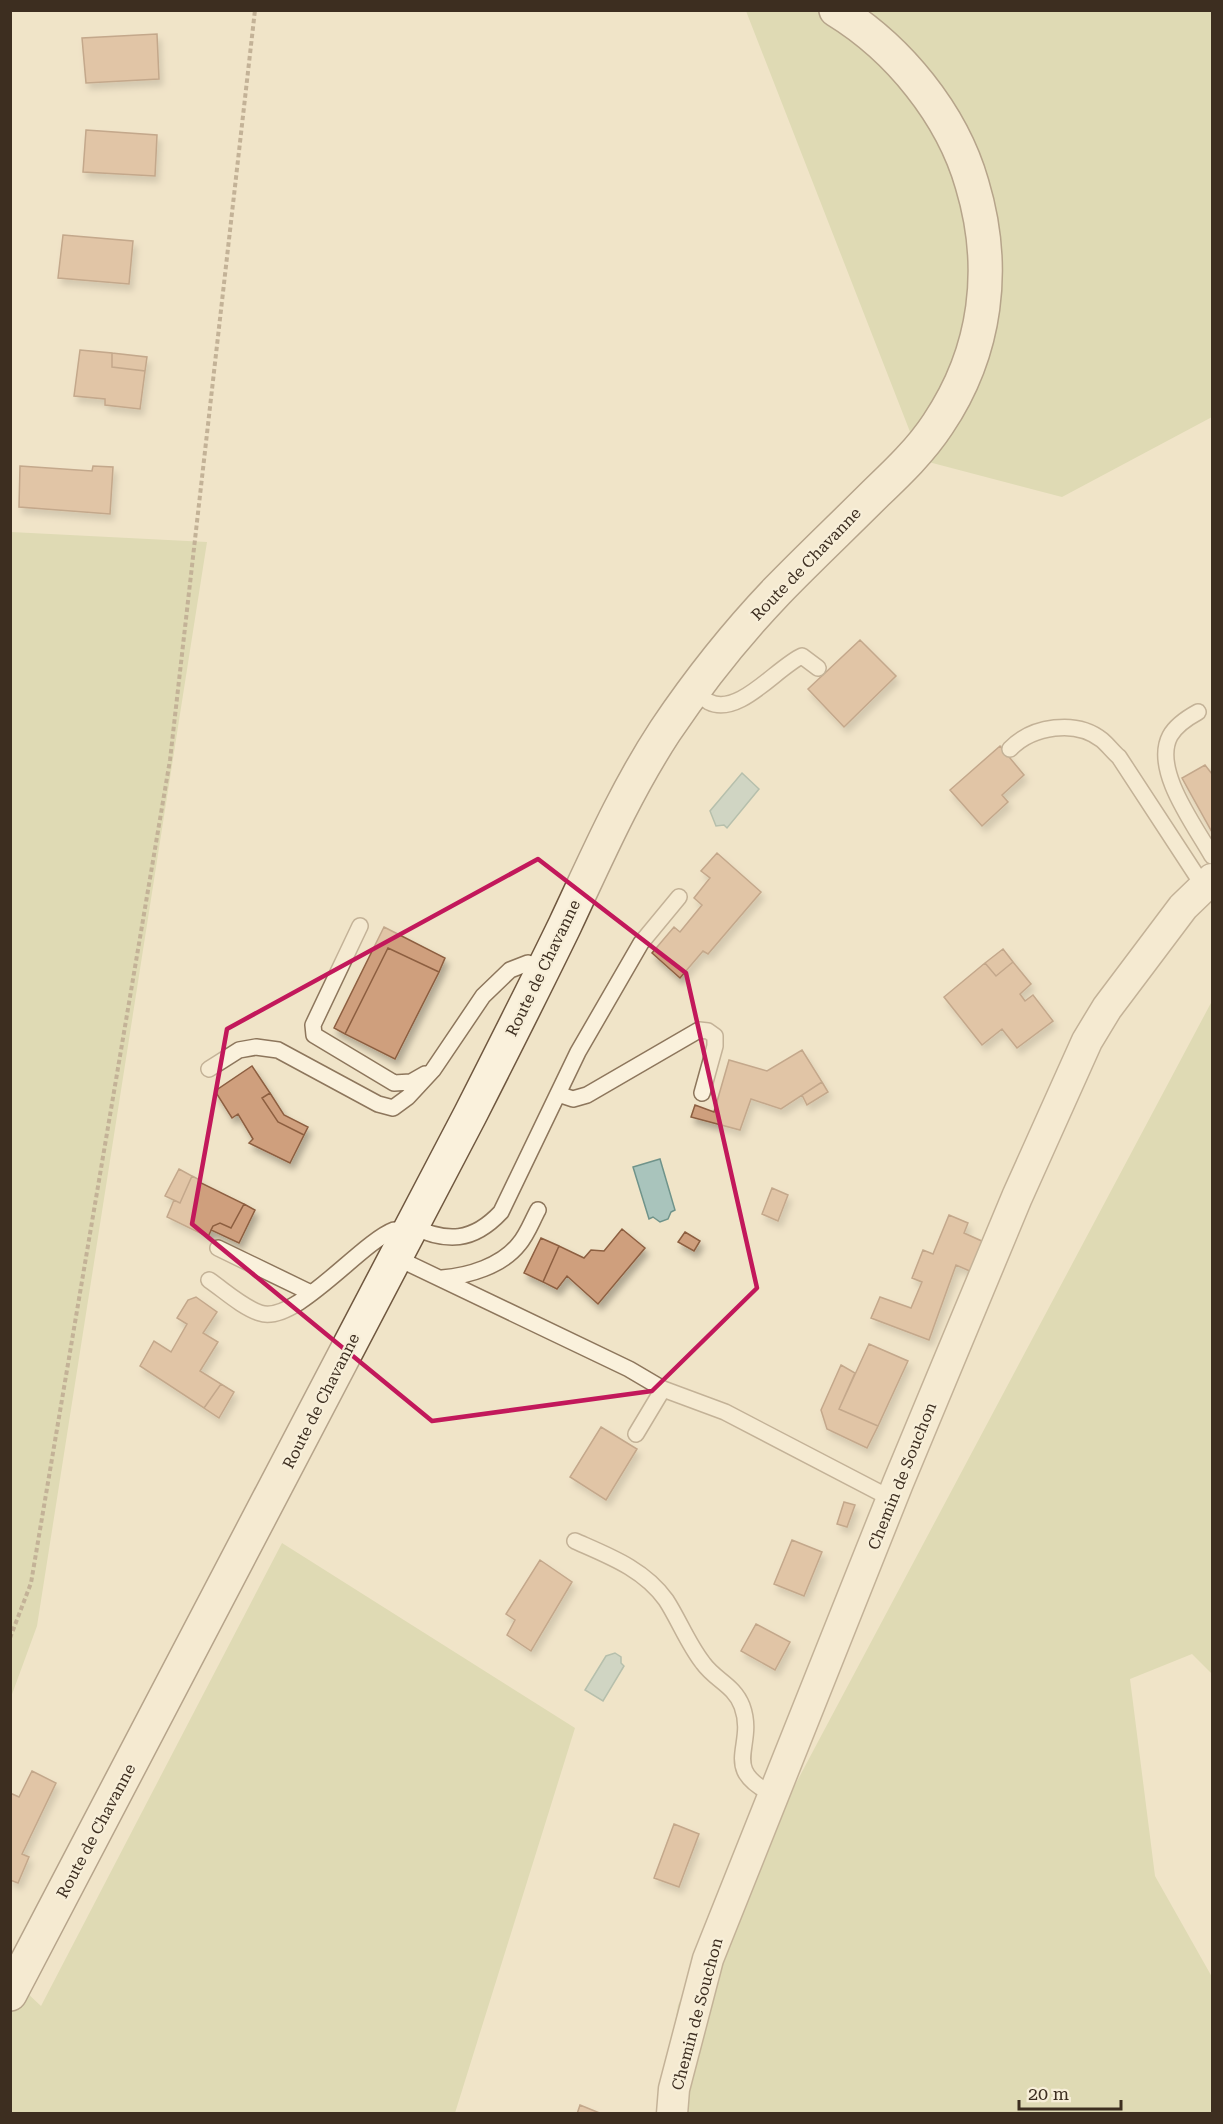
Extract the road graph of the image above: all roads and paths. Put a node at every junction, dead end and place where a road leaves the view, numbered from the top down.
1 (255, 10) edge
2 (836, 10) edge
3 (818, 668) dead end
4 (694, 690) junction
5 (1198, 712) dead end
6 (1010, 749) dead end
7 (1212, 856) edge
8 (1208, 883) edge
9 (679, 897) dead end
10 (360, 926) dead end
11 (543, 970) junction
12 (209, 1069) dead end
13 (433, 1070) junction
14 (702, 1093) dead end
15 (558, 1094) junction
16 (538, 1210) dead end
17 (404, 1240) junction
18 (218, 1248) dead end
19 (442, 1278) junction
20 (209, 1280) dead end
21 (311, 1293) junction
22 (663, 1389) junction
23 (636, 1434) dead end
24 (892, 1499) junction
25 (575, 1540) dead end
26 (10, 1638) edge
27 (774, 1795) junction
28 (10, 1994) edge
29 (672, 2114) edge

1 - 26 path
2 - 4 main road, Route de Chavanne
3 - 4 lane
4 - 11 main road, Route de Chavanne
5 - 7 lane
6 - 8 lane
8 - 24 street, Chemin de Souchon
9 - 15 lane
10 - 13 lane
11 - 13 lane
11 - 17 main road, Route de Chavanne
12 - 13 lane
14 - 15 lane
15 - 17 lane
16 - 19 lane
17 - 19 lane
17 - 21 lane
17 - 28 main road, Route de Chavanne
18 - 21 lane
19 - 22 lane
20 - 21 lane
22 - 23 lane
22 - 24 lane
24 - 27 street, Chemin de Souchon
25 - 27 lane
27 - 29 street, Chemin de Souchon

